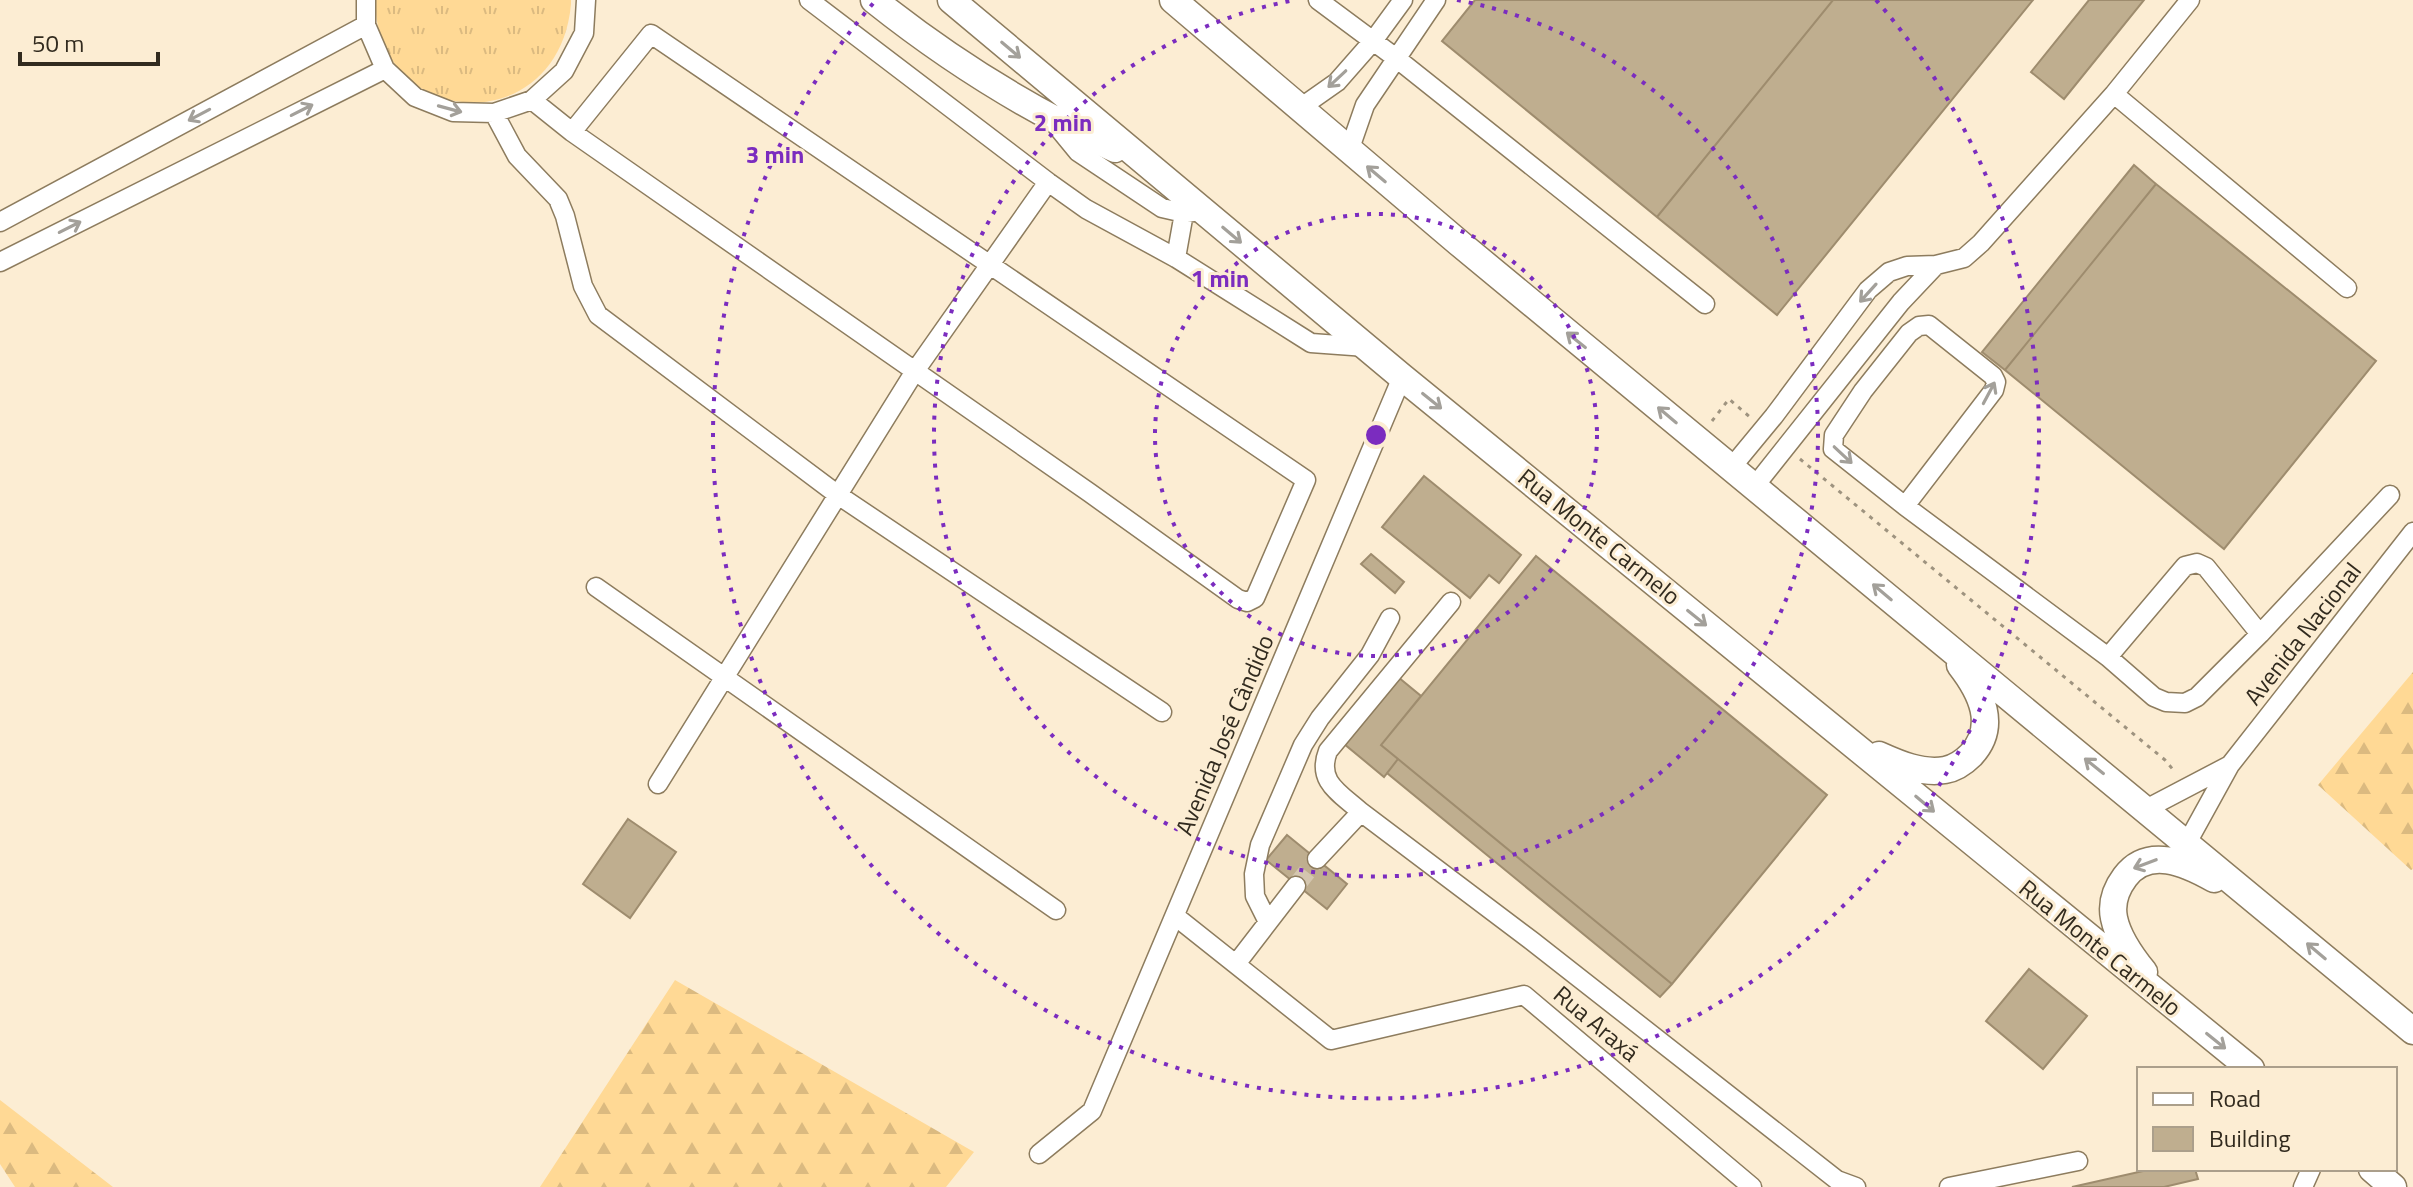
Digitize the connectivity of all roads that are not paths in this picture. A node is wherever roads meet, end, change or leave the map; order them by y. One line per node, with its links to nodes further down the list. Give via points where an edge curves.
1 (366, 0): 12 (street)
2 (586, 0): 18 (street, via 584,33 564,71)
3 (809, 0): 25 (street)
4 (874, 0): 21 (highway, via 922,38)
5 (951, 0): 24 (highway, Rua Monte Carmelo, one-way to 24)
6 (1173, 0): 14 (highway)
7 (1203, 0): 14 (highway)
8 (1318, 0): 13 (street)
9 (1403, 0): 13 (street)
10 (1436, 0): 15 (street)
11 (2190, 0): 17 (street)
12 (366, 25): 16 (street); 27 (street, one-way to 27)
13 (1373, 41): 15 (street); 19 (street, one-way to 19, via 1337,82)
14 (1237, 53): 19 (highway)
15 (1396, 58): 23 (street, via 1365,105); 35 (street)
16 (385, 69): 20 (street, one-way to 20, via 415,97 453,112); 29 (street, one-way to 16)
17 (2114, 94): 31 (street, via 1981,243 1964,258); 34 (street)
18 (532, 100): 20 (street); 22 (street)
19 (1300, 108): 23 (highway)
20 (494, 113): 44 (street, via 517,156 558,199 583,286 598,315)
21 (1051, 119): 24 (highway); 26 (street, via 1078,152 1162,208)
22 (572, 132): 30 (street, via 651,34); 38 (street)
23 (1349, 151): 42 (highway, one-way to 23)
24 (1143, 161): 26 (highway, Rua Monte Carmelo)
25 (1048, 182): 28 (street); 30 (street)
26 (1193, 212): 28 (street); 36 (highway, Rua Monte Carmelo, one-way to 36)
27 (0, 222)
28 (1176, 258): 36 (street, via 1311,343)
29 (0, 262)
30 (988, 265): 38 (street); 38 (street, via 1306,480 1255,598 1238,599)
31 (1936, 265): 32 (street); 33 (street)
32 (1907, 266): 33 (street); 37 (street, one-way to 37, via 1889,272 1868,290)
33 (1915, 285): 39 (street)
34 (2347, 288)
35 (1705, 304)
36 (1366, 347): 40 (highway, Rua Monte Carmelo)
37 (1820, 355): 39 (street); 42 (street)
38 (915, 371): 44 (street)
39 (1842, 376): 41 (street); 43 (street)
40 (1402, 377): 56 (highway, Rua Monte Carmelo, one-way to 56); 66 (street, Avenida José Cândido)
41 (1863, 391): 46 (street, one-way to 46, via 1834,435 1833,449); 46 (street, one-way to 41, via 1996,382 1929,325 1909,333)
42 (1731, 468): 43 (highway)
43 (1754, 487): 52 (highway, one-way to 43)
44 (838, 495): 54 (street); 55 (street)
45 (2390, 495): 51 (street)
46 (1905, 506): 53 (street)
47 (2413, 532): 57 (street, Avenida Nacional)
48 (596, 587): 54 (street)
49 (1451, 602): 60 (street, via 1328,751 1327,780)
50 (1390, 618): 67 (street, via 1370,655 1303,745 1260,845 1255,896)
51 (2260, 634): 53 (street, via 2185,703 2154,697); 53 (street, via 2206,567 2197,563 2185,566)
52 (1942, 642): 56 (highway, via 1983,704 1986,726 1979,747 1964,763 1923,771); 59 (highway, one-way to 52)
53 (2108, 657)
54 (724, 679): 58 (street); 65 (street)
55 (1162, 712)
56 (1844, 736): 69 (highway, Rua Monte Carmelo, one-way to 69)
57 (2230, 765): 59 (street, Avenida Nacional); 61 (street, Avenida Nacional)
58 (658, 784)
59 (2146, 809): 61 (highway)
60 (1361, 812): 62 (street); 76 (street, via 1837,1180)
61 (2187, 843): 64 (highway)
62 (1317, 859)
63 (1296, 886): 67 (street)
64 (2265, 908): 69 (highway, one-way to 69, via 2182,863 2143,861 2130,871 2113,901 2120,935); 70 (highway, one-way to 64)
65 (1056, 910)
66 (1175, 916): 68 (street); 72 (street, Avenida José Cândido, via 1092,1111)
67 (1268, 922): 68 (street)
68 (1236, 964): 75 (street, Rua Araxá, via 1331,1040 1524,995)
69 (2181, 1013): 71 (highway, Rua Monte Carmelo, one-way to 71)
70 (2413, 1031)
71 (2248, 1067)
72 (1039, 1154)
73 (2078, 1161): 77 (street)
74 (2374, 1171): 78 (highway)
75 (1752, 1187)
76 (1856, 1187)
77 (1949, 1187)
78 (2393, 1187)

